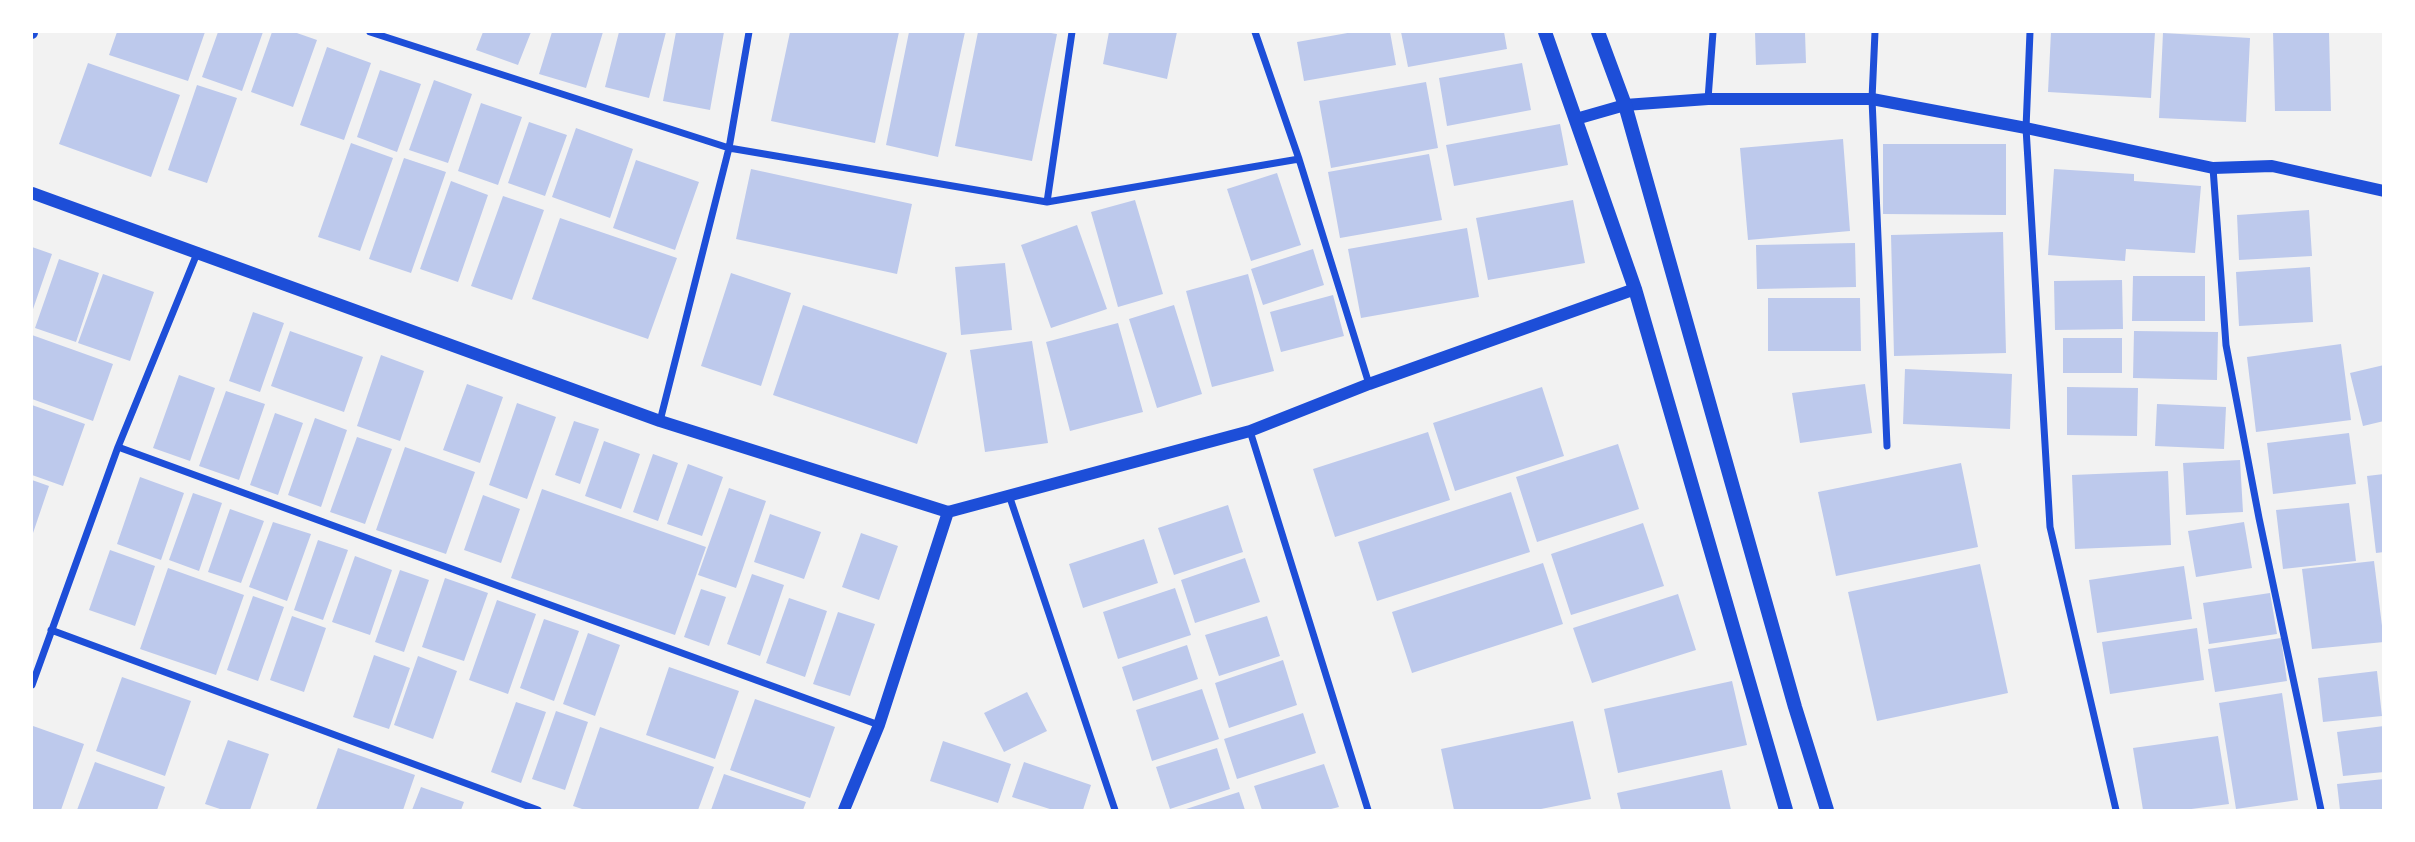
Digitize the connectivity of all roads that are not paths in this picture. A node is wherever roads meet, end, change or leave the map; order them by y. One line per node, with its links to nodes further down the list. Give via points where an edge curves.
1 (370, 32): 15 (street)
2 (749, 32): 15 (street)
3 (1072, 32): 20 (street)
4 (1255, 32): 16 (street)
5 (1545, 32): 13 (main road)
6 (1598, 32): 12 (main road)
7 (1713, 32): 10 (street)
8 (1875, 32): 11 (street)
9 (2030, 32): 14 (street)
10 (1708, 99): 11 (street); 12 (street)
11 (1872, 99): 14 (street); 26 (street)
12 (1625, 105): 13 (street); 38 (main road)
13 (1576, 119): 22 (main road)
14 (2026, 128): 17 (street); 39 (street, via 2050,527)
15 (729, 149): 20 (street); 24 (street)
16 (1298, 159): 20 (street); 23 (street)
17 (2213, 168): 18 (street, via 2272,166); 40 (street, via 2226,345)
18 (2384, 191)
19 (32, 193): 21 (street)
20 (1047, 202)
21 (198, 251): 24 (street); 27 (street)
22 (1635, 289): 23 (street); 37 (main road)
23 (1369, 384): 25 (street)
24 (660, 421): 29 (street)
25 (1250, 431): 28 (street); 36 (street)
26 (1886, 446)
27 (118, 447): 30 (street); 32 (street)
28 (1009, 495): 29 (street); 35 (street)
29 (948, 512): 32 (street)
30 (51, 630): 31 (street); 33 (street)
31 (32, 685)
32 (879, 725): 34 (street)
33 (538, 810)
34 (844, 810)
35 (1115, 810)
36 (1368, 810)
37 (1786, 810)
38 (1827, 810)
39 (2116, 810)
40 (2321, 810)

